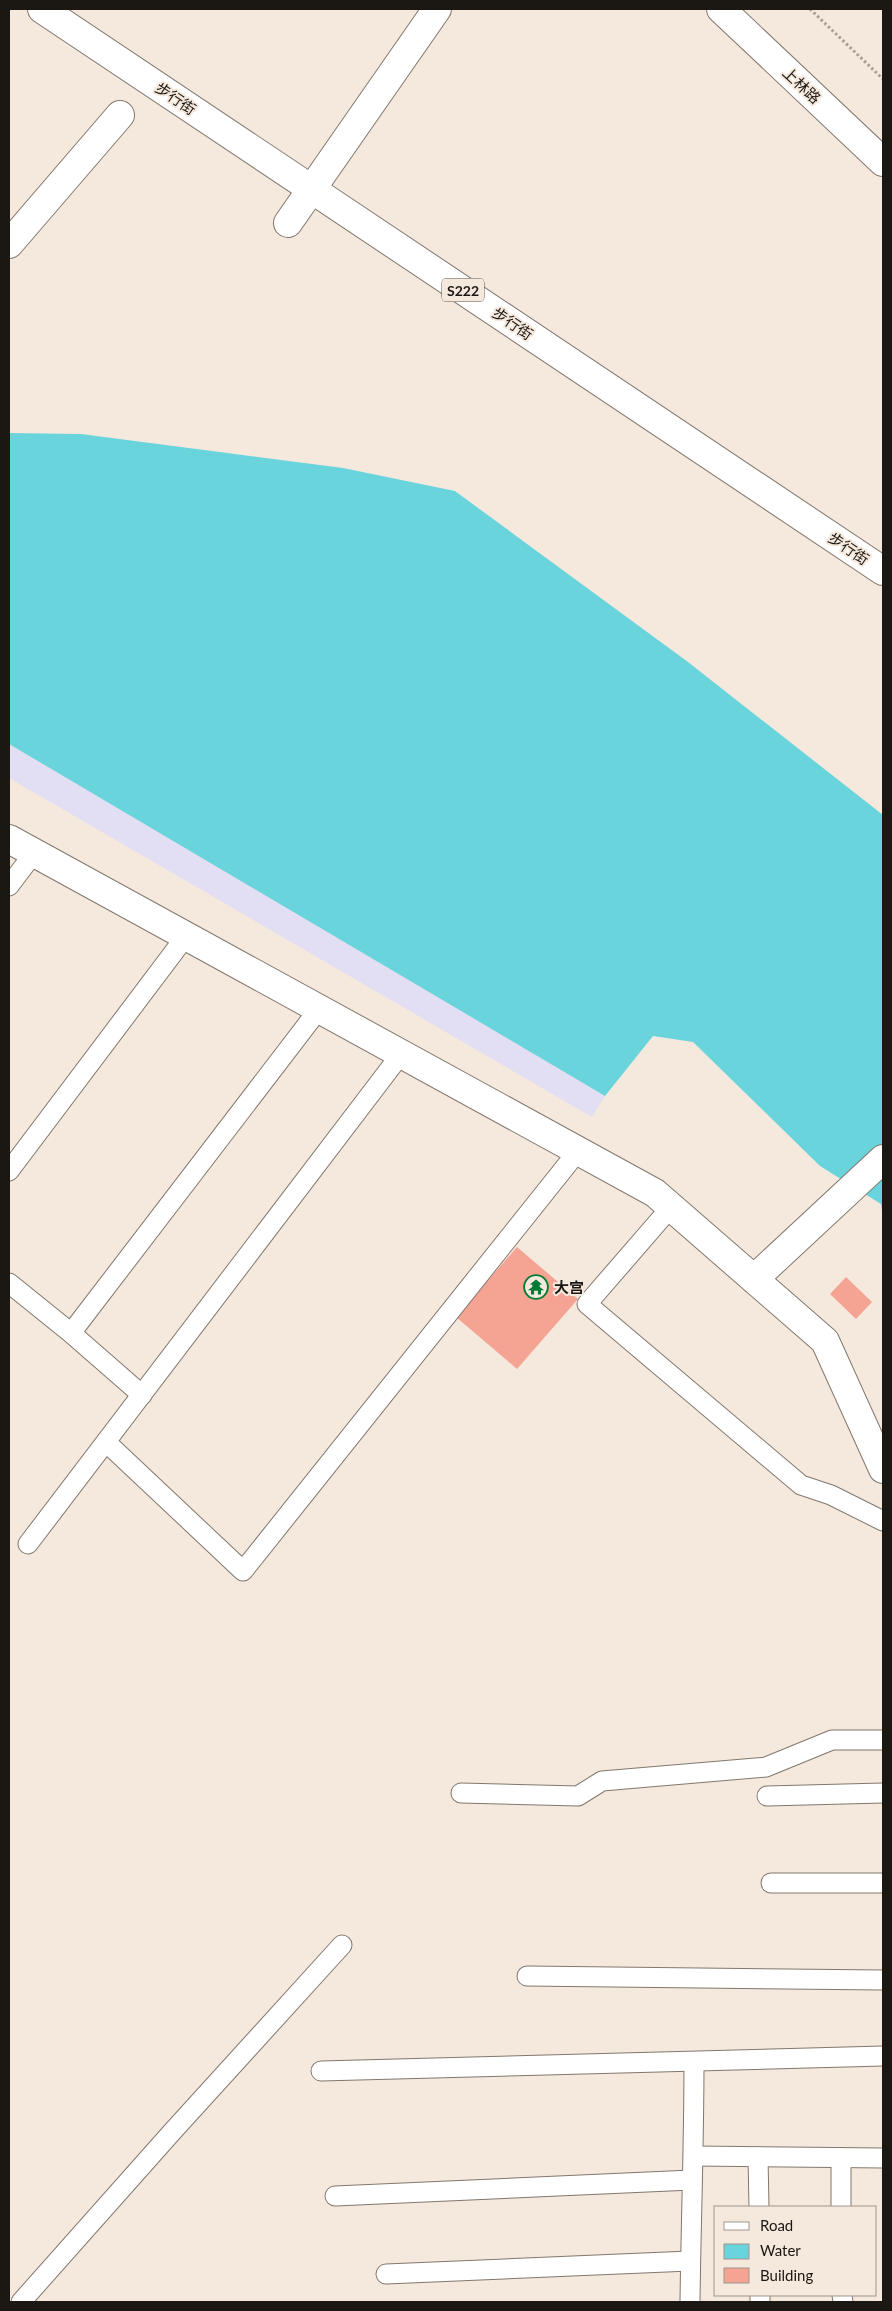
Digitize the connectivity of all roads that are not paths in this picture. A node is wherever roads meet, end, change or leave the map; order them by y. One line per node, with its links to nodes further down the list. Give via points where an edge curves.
1 (42, 9): 8 (street, 步行街 / S222)
2 (437, 9): 6 (street)
3 (721, 9): 5 (street, 上林路)
4 (120, 115): 7 (street)
5 (883, 162)
6 (288, 223)
7 (9, 244)
8 (883, 571)
9 (9, 838): 10 (street)
10 (34, 853): 11 (lane); 12 (street)
11 (9, 886)
12 (186, 936): 13 (street); 17 (lane)
13 (319, 1009): 14 (street); 21 (lane)
14 (401, 1054): 15 (street); 22 (lane)
15 (578, 1151): 18 (street, via 655,1193); 23 (lane, via 243,1572)
16 (883, 1159): 19 (street)
17 (9, 1171)
18 (671, 1207): 19 (street); 25 (lane, via 586,1304 801,1485 831,1495)
19 (754, 1279): 24 (street, via 825,1341)
20 (9, 1283): 21 (lane)
21 (71, 1333): 22 (lane)
22 (142, 1395): 23 (lane)
23 (106, 1442): 26 (lane)
24 (883, 1469)
25 (883, 1521)
26 (28, 1544)
27 (883, 1740): 28 (lane, via 832,1740 766,1767 602,1781 578,1796)
28 (461, 1794)
29 (883, 1794): 30 (lane)
30 (767, 1796)
31 (772, 1883): 32 (lane)
32 (883, 1883)
33 (342, 1946): 49 (lane)
34 (527, 1976): 35 (lane)
35 (883, 1980)
36 (883, 2056): 37 (lane)
37 (694, 2062): 38 (lane); 39 (lane)
38 (321, 2071)
39 (694, 2156): 40 (lane); 43 (lane)
40 (758, 2157): 41 (lane); 45 (lane)
41 (841, 2158): 42 (lane); 46 (lane)
42 (883, 2158)
43 (692, 2180): 44 (lane); 47 (lane)
44 (336, 2196)
45 (759, 2206)
46 (841, 2206)
47 (690, 2261): 48 (lane); 50 (lane)
48 (386, 2274)
49 (21, 2302)
50 (690, 2302)

